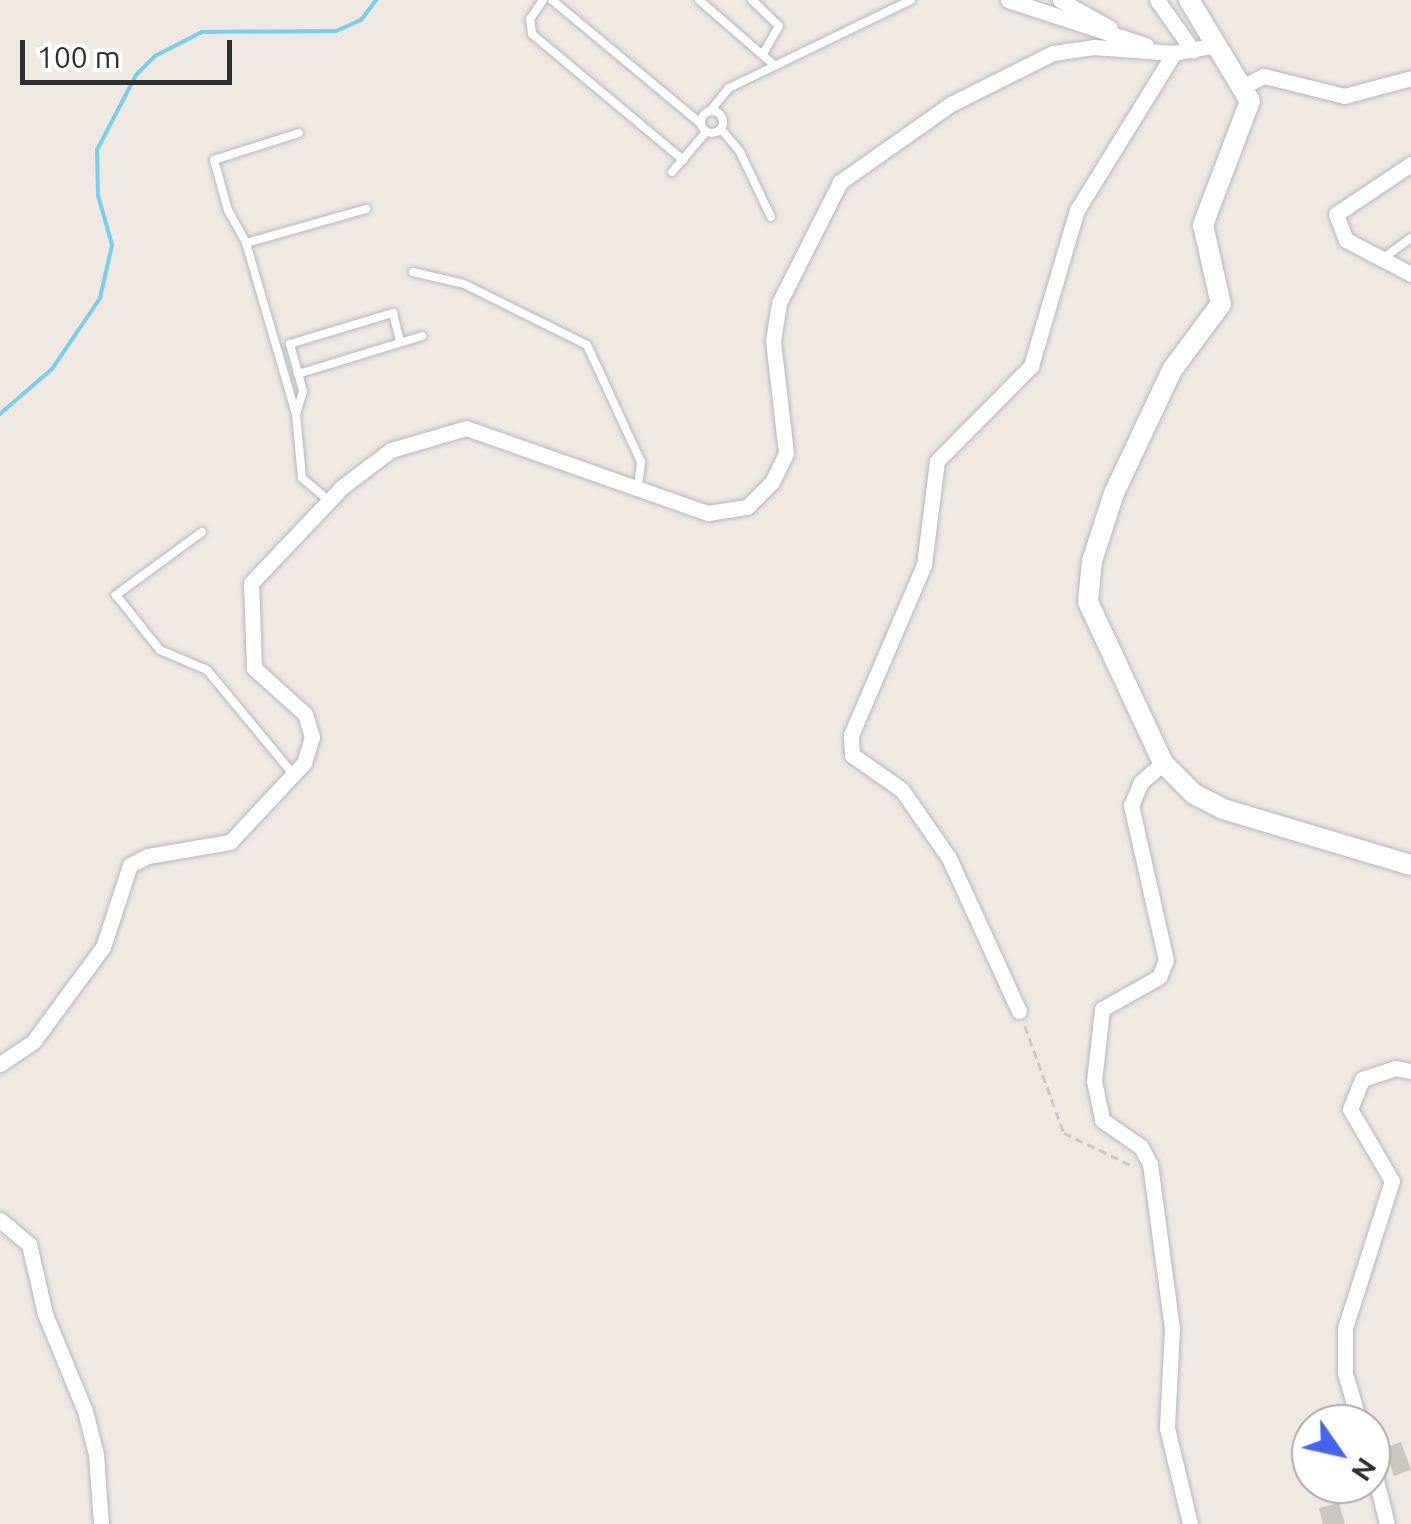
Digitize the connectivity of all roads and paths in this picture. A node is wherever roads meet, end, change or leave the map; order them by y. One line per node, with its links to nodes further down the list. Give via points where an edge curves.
1 (543, 0): 24 (lane, via 529,24 535,38)
2 (552, 0): 20 (lane)
3 (699, 0): 14 (lane)
4 (752, 0): 14 (lane, via 779,26)
5 (1008, 0): 10 (street)
6 (1060, 0): 10 (street)
7 (1156, 0): 13 (street)
8 (1188, 0): 11 (street)
9 (903, 1): 16 (lane)
10 (1113, 30): 12 (street)
11 (1218, 46): 13 (street); 18 (street)
12 (1152, 48): 15 (street); 38 (street, via 1072,48 1014,69 848,175 826,202 774,322 787,437 772,482 747,507 722,515)
13 (1193, 51): 15 (street)
14 (764, 52): 16 (lane)
15 (1174, 52): 44 (street, via 1077,210 1031,366 937,461 924,565 852,735 852,755 902,790 949,858)
16 (774, 65): 19 (lane, via 729,88)
17 (1411, 78): 18 (street, via 1344,96 1264,76)
18 (1244, 86): 41 (street, via 1246,120 1203,225 1220,309 1172,370 1114,492 1088,584 1092,616)
19 (711, 110): 20 (lane); 21 (lane, via 722,116)
20 (700, 122): 22 (lane)
21 (720, 129): 22 (lane); 28 (lane, via 740,152)
22 (706, 132): 24 (lane)
23 (299, 133): 30 (lane, via 214,160)
24 (683, 160): 26 (lane)
25 (1411, 164): 31 (street, via 1336,214 1346,240)
26 (672, 172)
27 (366, 210): 30 (lane)
28 (771, 217)
29 (1411, 238): 31 (lane)
30 (246, 243): 37 (lane)
31 (1380, 261): 33 (street)
32 (412, 272): 38 (lane, via 464,284 587,344 640,462)
33 (1411, 274)
34 (422, 336): 35 (lane)
35 (400, 342): 36 (lane); 36 (lane, via 393,313 290,344)
36 (298, 374): 37 (lane, via 302,400)
37 (296, 414): 39 (lane, via 302,478)
38 (638, 485): 39 (street, via 466,428 392,450)
39 (328, 500): 42 (street, via 251,583 254,668 310,724 310,751)
40 (202, 532): 42 (lane, via 116,594 160,650 207,670 282,769)
41 (1163, 763): 43 (street, via 1194,794 1223,809); 47 (street, via 1140,782 1131,804 1166,949 1164,970 1107,1003 1092,1048 1102,1120 1146,1154)
42 (295, 775): 45 (street, via 230,842 130,865 103,947 33,1042)
43 (1411, 865)
44 (1019, 1011): 47 (path, via 1064,1133 1129,1162)
45 (0, 1064)
46 (1411, 1071): 49 (street, via 1395,1068 1362,1079 1350,1110 1392,1181 1343,1340)
47 (1153, 1193): 51 (street, via 1172,1328 1167,1428)
48 (0, 1220): 50 (street, via 29,1244 44,1314 96,1454)
49 (1354, 1404)
50 (101, 1524)
51 (1190, 1524)

